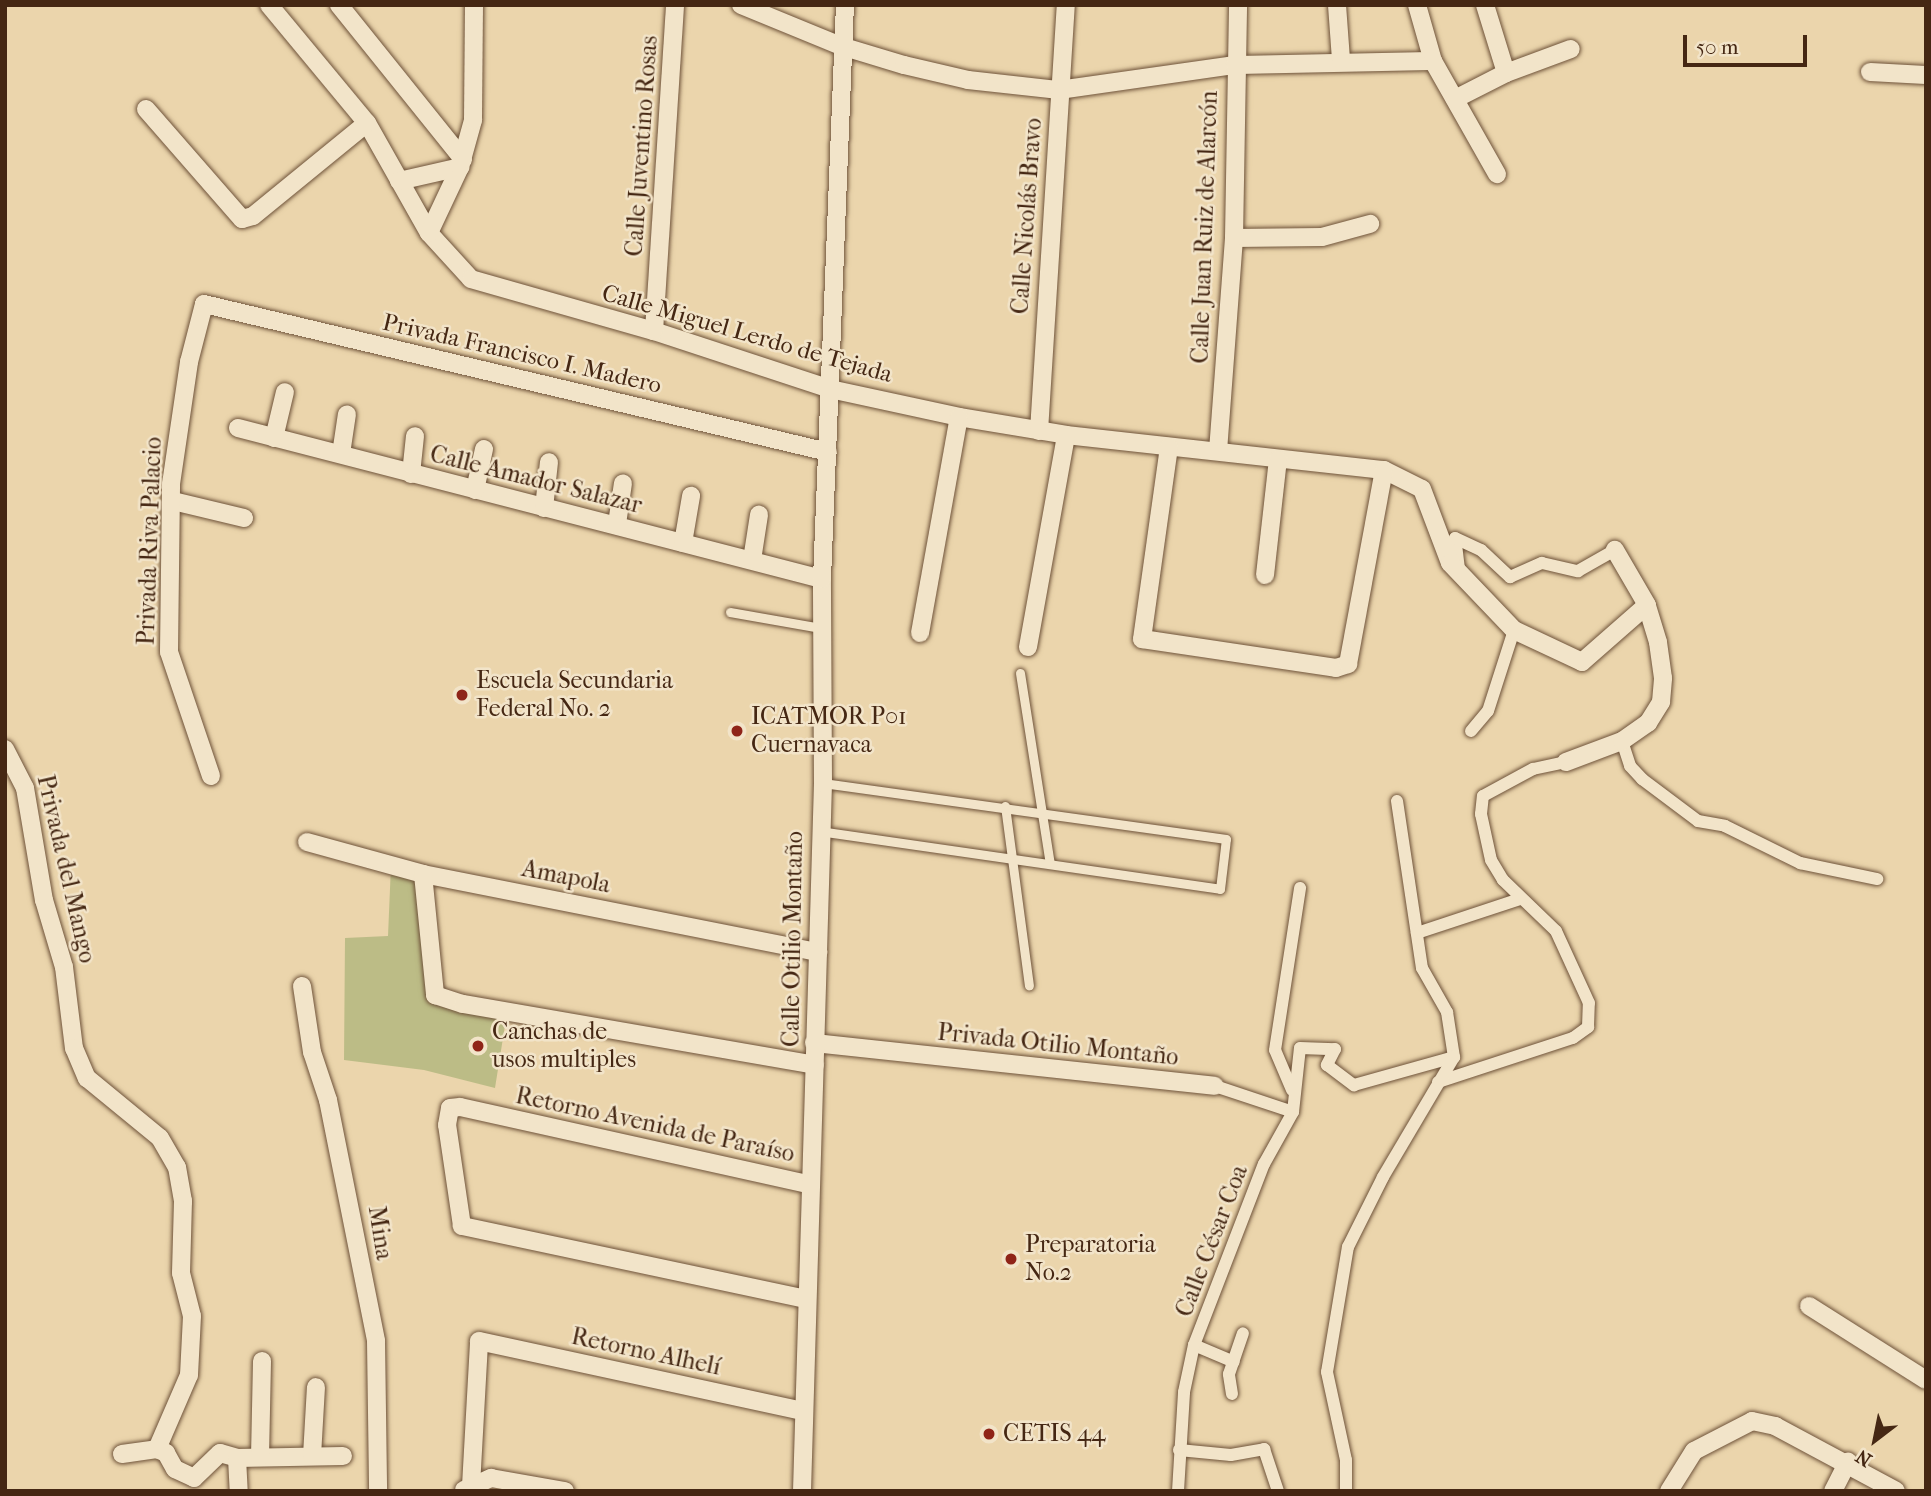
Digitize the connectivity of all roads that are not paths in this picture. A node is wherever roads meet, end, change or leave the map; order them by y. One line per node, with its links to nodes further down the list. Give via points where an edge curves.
1 (269, 5): 23 (street, Calle Miguel Lerdo de Tejada)
2 (339, 5): 24 (street)
3 (474, 5): 24 (street, via 473,120)
4 (675, 5): 31 (street, Calle Juventino Rosas)
5 (741, 5): 12 (street)
6 (845, 5): 12 (street, Calle Otilio Montaño)
7 (1066, 5): 20 (street, Calle Nicolás Bravo)
8 (1238, 5): 16 (street, Calle Juan Ruiz de Alarcón)
9 (1337, 5): 14 (street)
10 (1417, 5): 15 (street)
11 (1485, 5): 18 (street)
12 (841, 46): 20 (street, via 968,80); 32 (street, Calle Otilio Montaño)
13 (1571, 49): 18 (street)
14 (1340, 60): 15 (street); 16 (street)
15 (1433, 61): 21 (street)
16 (1235, 65): 20 (street); 29 (street, Calle Juan Ruiz de Alarcón)
17 (1870, 72): 19 (street)
18 (1506, 73): 21 (street)
19 (1926, 75)
20 (1059, 90): 37 (street, Calle Nicolás Bravo)
21 (1455, 99): 25 (street)
22 (146, 109): 23 (street, via 242,219 253,216)
23 (367, 123): 26 (street, Calle Miguel Lerdo de Tejada)
24 (461, 163): 26 (street); 28 (street)
25 (1497, 174)
26 (399, 181): 28 (street, Calle Miguel Lerdo de Tejada)
27 (1370, 224): 29 (street, via 1322,237)
28 (429, 233): 31 (street, Calle Miguel Lerdo de Tejada, via 471,279)
29 (1234, 238): 43 (street, Calle Juan Ruiz de Alarcón)
30 (204, 304): 44 (street, Privada Francisco I. Madero); 53 (street, Privada Riva Palacio, via 180,412)
31 (654, 331): 32 (street, Calle Miguel Lerdo de Tejada)
32 (830, 389): 35 (street, Calle Miguel Lerdo de Tejada); 44 (street, Calle Otilio Montaño)
33 (285, 392): 40 (street)
34 (347, 414): 45 (street)
35 (959, 417): 37 (street, Calle Miguel Lerdo de Tejada); 68 (street)
36 (238, 428): 40 (street, Calle Amador Salazar)
37 (1039, 430): 38 (street, Calle Miguel Lerdo de Tejada)
38 (1066, 435): 41 (street, Calle Miguel Lerdo de Tejada); 69 (street)
39 (415, 436): 49 (street)
40 (274, 438): 45 (street, Calle Amador Salazar)
41 (1169, 447): 43 (street, Calle Miguel Lerdo de Tejada); 48 (street, via 1142,639 1336,668 1348,664)
42 (484, 449): 51 (street)
43 (1218, 451): 46 (street, Calle Miguel Lerdo de Tejada)
44 (828, 453): 63 (street, Calle Otilio Montaño)
45 (341, 454): 49 (street, Calle Amador Salazar)
46 (1278, 460): 48 (street, Calle Miguel Lerdo de Tejada); 62 (street)
47 (548, 462): 54 (street)
48 (1384, 470): 61 (street, via 1422,489 1439,540)
49 (411, 474): 51 (street, Calle Amador Salazar)
50 (623, 483): 57 (street)
51 (475, 490): 54 (street, Calle Amador Salazar)
52 (691, 496): 58 (street)
53 (173, 501): 56 (street); 75 (street, Privada Riva Palacio, via 169,652)
54 (544, 508): 57 (street, Calle Amador Salazar)
55 (759, 515): 60 (street)
56 (244, 518)
57 (617, 524): 58 (street, Calle Amador Salazar)
58 (683, 543): 60 (street, Calle Amador Salazar)
59 (1615, 551): 61 (street, via 1578,571 1542,563 1510,577 1481,550 1455,538); 64 (street)
60 (752, 560): 63 (street, Calle Amador Salazar)
61 (1460, 573): 67 (street)
62 (1265, 575)
63 (822, 579): 66 (street, Calle Otilio Montaño)
64 (1647, 606): 67 (street, via 1582,662); 72 (street, via 1663,678 1661,702 1648,723)
65 (730, 612): 66 (lane)
66 (821, 628): 76 (street, Calle Otilio Montaño)
67 (1514, 629): 71 (street, via 1488,711)
68 (920, 633)
69 (1028, 648)
70 (1020, 673): 79 (lane)
71 (1471, 731)
72 (1622, 741): 74 (street); 85 (street, via 1630,766 1642,779 1698,821 1724,826 1800,863)
73 (5, 748): 110 (street, Privada del Mango, via 25,788 44,900 64,967 70,1031 87,1078 159,1138 177,1167 183,1201 181,1273 192,1316 189,1375)
74 (1566, 762): 87 (street, via 1533,769 1483,796 1483,825 1491,860)
75 (211, 776)
76 (823, 783): 78 (lane); 80 (street, Calle Otilio Montaño)
77 (1397, 801): 88 (street)
78 (1005, 806): 79 (lane); 82 (lane)
79 (1044, 811): 83 (lane); 83 (lane, via 1226,839 1220,889)
80 (819, 831): 82 (lane); 89 (street, Calle Otilio Montaño)
81 (307, 842): 84 (street, Amapola)
82 (1010, 859): 83 (lane); 90 (lane)
83 (1050, 864)
84 (423, 874): 89 (street, Amapola); 94 (street, via 435,995 463,1004)
85 (1877, 879)
86 (1300, 887): 97 (street, via 1275,1050)
87 (1520, 899): 88 (street); 95 (street, via 1556,931 1589,1003 1588,1027 1573,1038)
88 (1416, 933): 93 (street, via 1422,968 1447,1012)
89 (818, 952): 92 (street, Calle Otilio Montaño)
90 (1028, 985)
91 (302, 986): 121 (street, Mina, via 312,1052 328,1100 376,1341)
92 (814, 1043): 94 (street, Calle Otilio Montaño); 96 (street, Privada Otilio Montaño)
93 (1454, 1057): 95 (street); 97 (street, via 1354,1085 1326,1065 1335,1049 1300,1048)
94 (815, 1065): 99 (street, Calle Otilio Montaño)
95 (1438, 1082): 126 (street, via 1382,1177 1348,1247 1327,1372 1346,1460)
96 (1215, 1087): 98 (street, Privada Otilio Montaño)
97 (1292, 1090): 98 (street)
98 (1293, 1112): 103 (street, Calle César Coa, via 1264,1164)
99 (808, 1184): 100 (street, Calle Otilio Montaño); 100 (street, Retorno Avenida de Paraíso, via 450,1108 447,1125 462,1226)
100 (806, 1299): 109 (street, Calle Otilio Montaño)
101 (1809, 1306): 106 (street)
102 (1242, 1333): 105 (street)
103 (1194, 1345): 105 (street); 111 (street, Calle César Coa, via 1184,1392)
104 (262, 1362): 115 (street)
105 (1234, 1362): 108 (street, via 1229,1374)
106 (1926, 1380)
107 (316, 1387): 113 (street)
108 (1232, 1394)
109 (803, 1411): 119 (street, Retorno Alhelí, via 479,1341); 123 (street, Calle Otilio Montaño)
110 (157, 1450): 112 (street); 116 (street, via 166,1454 175,1469 194,1478 220,1453)
111 (1180, 1450): 124 (street, Calle César Coa); 125 (street, via 1231,1455 1264,1449)
112 (122, 1454)
113 (312, 1456): 114 (street); 115 (street)
114 (343, 1456)
115 (260, 1457): 116 (street)
116 (237, 1458): 120 (street)
117 (1848, 1462): 127 (street, via 1775,1426 1752,1421 1694,1451); 128 (street); 129 (street)
118 (531, 1487): 119 (street, via 491,1478); 122 (street)
119 (467, 1488)
120 (239, 1491)
121 (378, 1491)
122 (565, 1491)
123 (802, 1491)
124 (1178, 1491)
125 (1278, 1491)
126 (1346, 1491)
127 (1669, 1491)
128 (1833, 1491)
129 (1896, 1491)

